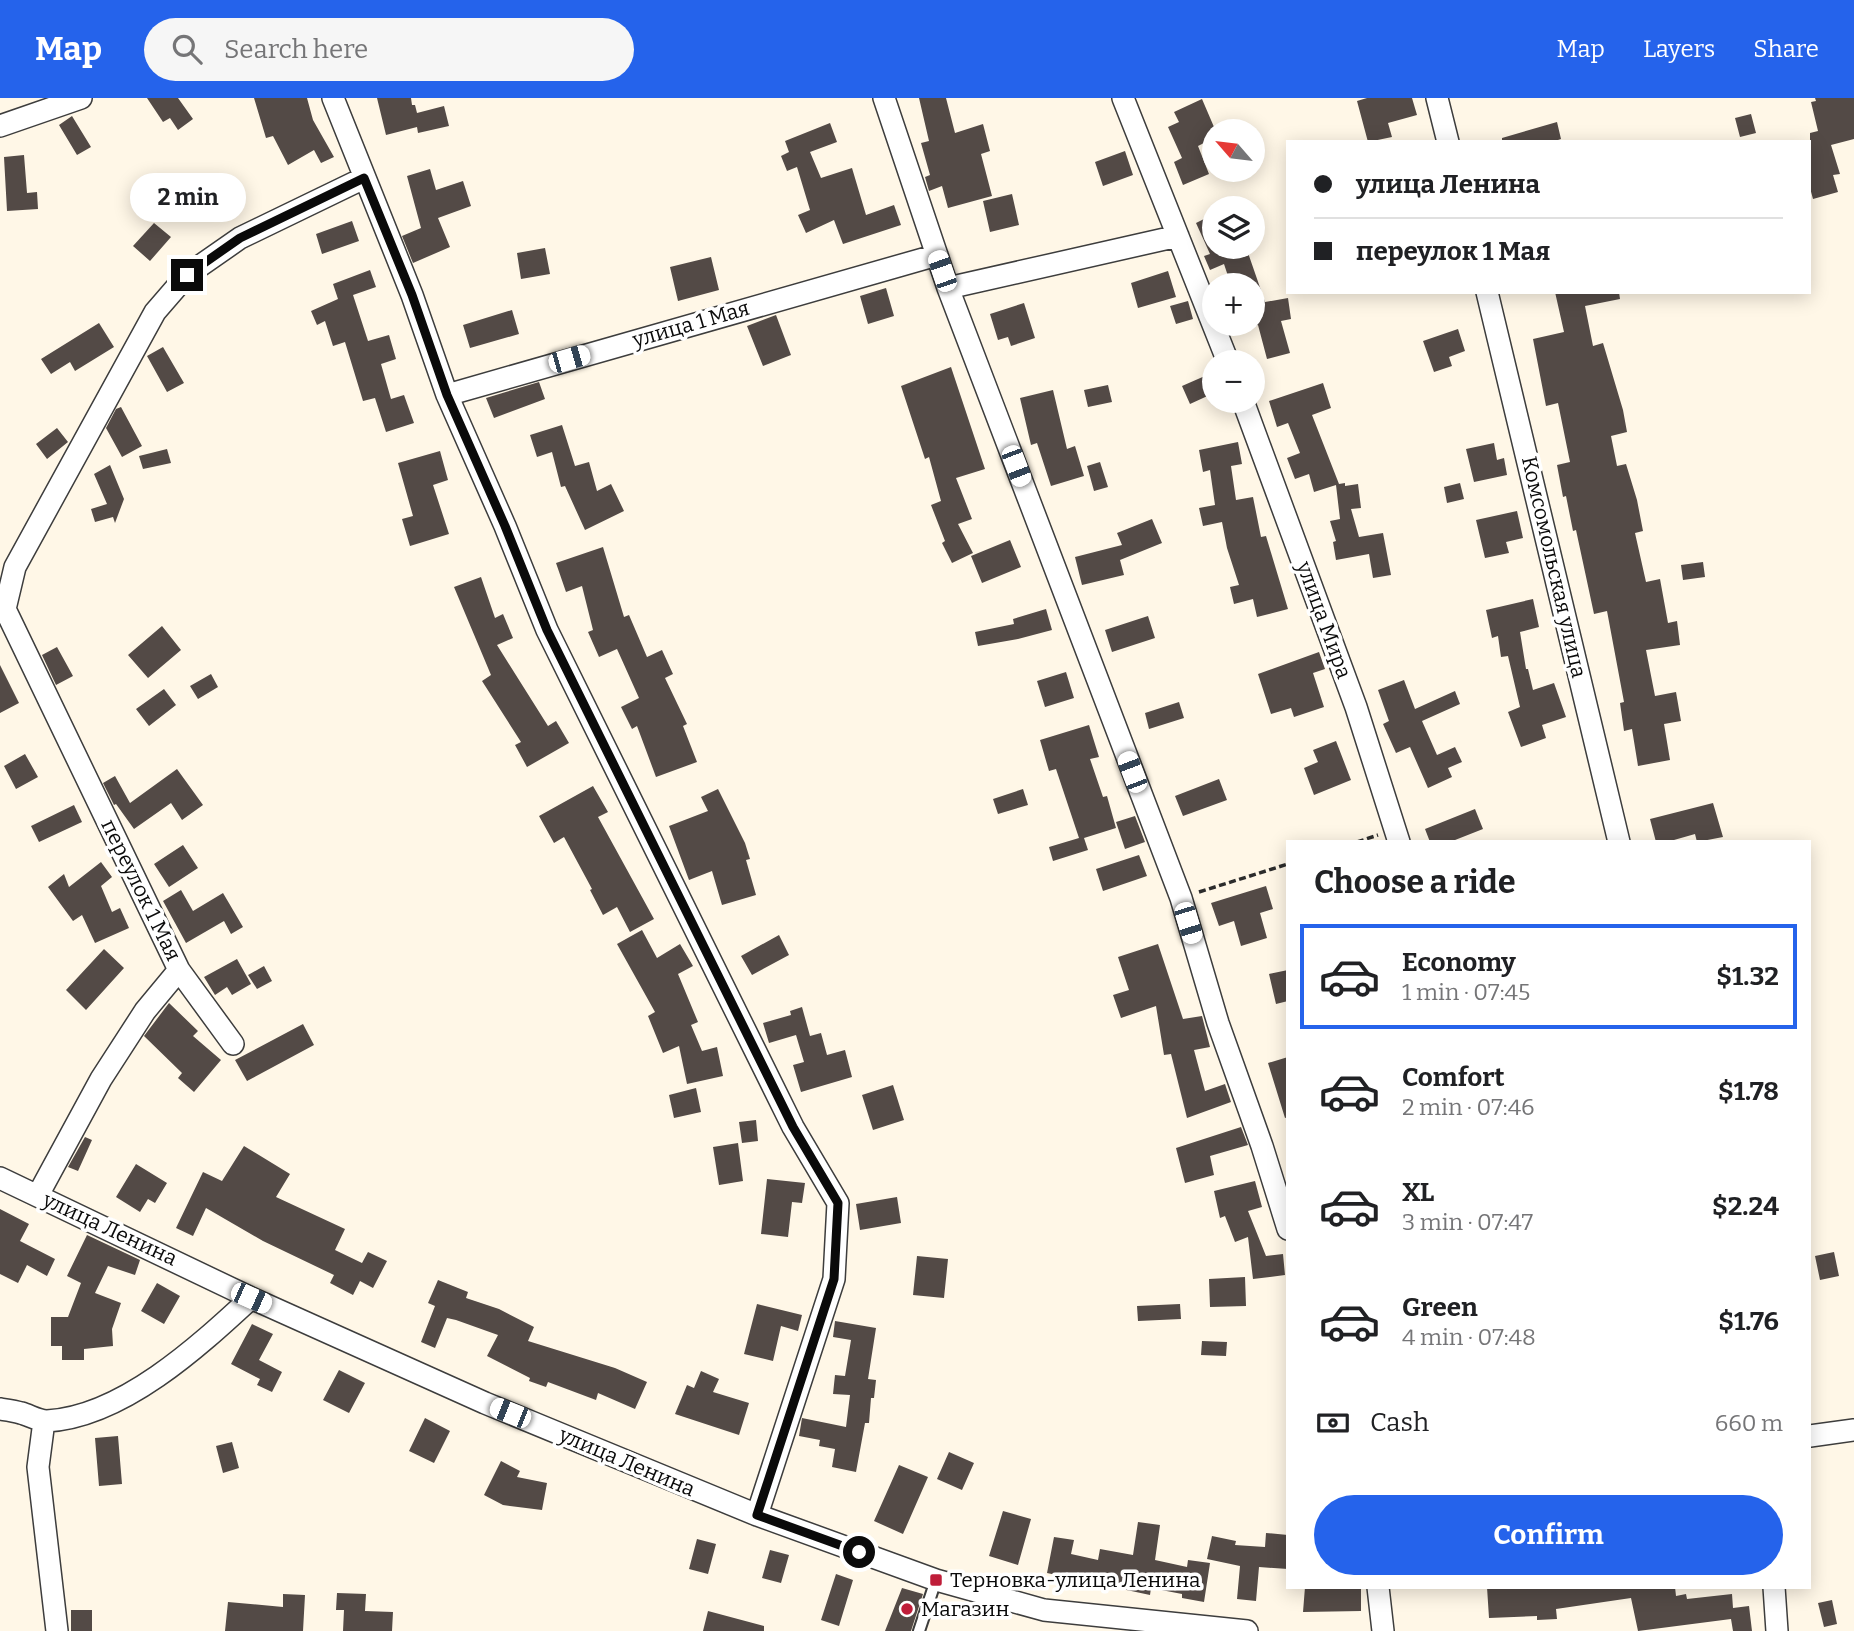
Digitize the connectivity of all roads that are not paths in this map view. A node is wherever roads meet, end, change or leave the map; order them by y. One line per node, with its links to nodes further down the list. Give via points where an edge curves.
1 (81, 98): 6 (street)
2 (333, 98): 8 (street)
3 (884, 98): 10 (street)
4 (1123, 98): 9 (street)
5 (1437, 98): 7 (street)
6 (0, 125)
7 (1448, 140)
8 (364, 178): 14 (street); 16 (street, переулок 1 Мая, via 240,238 187,275 155,312 15,567)
9 (1178, 236): 11 (street); 13 (street)
10 (937, 255): 11 (street); 14 (street, улица 1 Мая)
11 (948, 288): 23 (street, via 1181,898)
12 (1488, 294): 18 (street, Комсомольская улица)
13 (1223, 350)
14 (447, 395): 29 (street, via 547,630 793,1127 838,1203 834,1279)
15 (1248, 413): 17 (street, улица Мира, via 1356,707)
16 (2, 609): 19 (street, переулок 1 Мая)
17 (1398, 840)
18 (1619, 840)
19 (179, 970): 20 (street); 22 (street, переулок 1 Мая, via 145,1010 100,1079)
20 (233, 1044)
21 (0, 1178): 22 (street, улица Ленина)
22 (38, 1195): 24 (street, улица Ленина)
23 (1286, 1224)
24 (251, 1298): 26 (street, via 167,1370 120,1399); 29 (street, улица Ленина, via 485,1403)
25 (0, 1409): 26 (street)
26 (44, 1421): 33 (street, via 38,1467)
27 (1854, 1430): 28 (street)
28 (1811, 1436)
29 (757, 1515): 30 (street, улица Ленина)
30 (936, 1580): 34 (lane); 35 (street, улица Ленина, via 1044,1610)
31 (1378, 1589): 36 (street)
32 (1774, 1589): 37 (street)
33 (57, 1631)
34 (919, 1631)
35 (1247, 1631)
36 (1383, 1631)
37 (1777, 1631)

